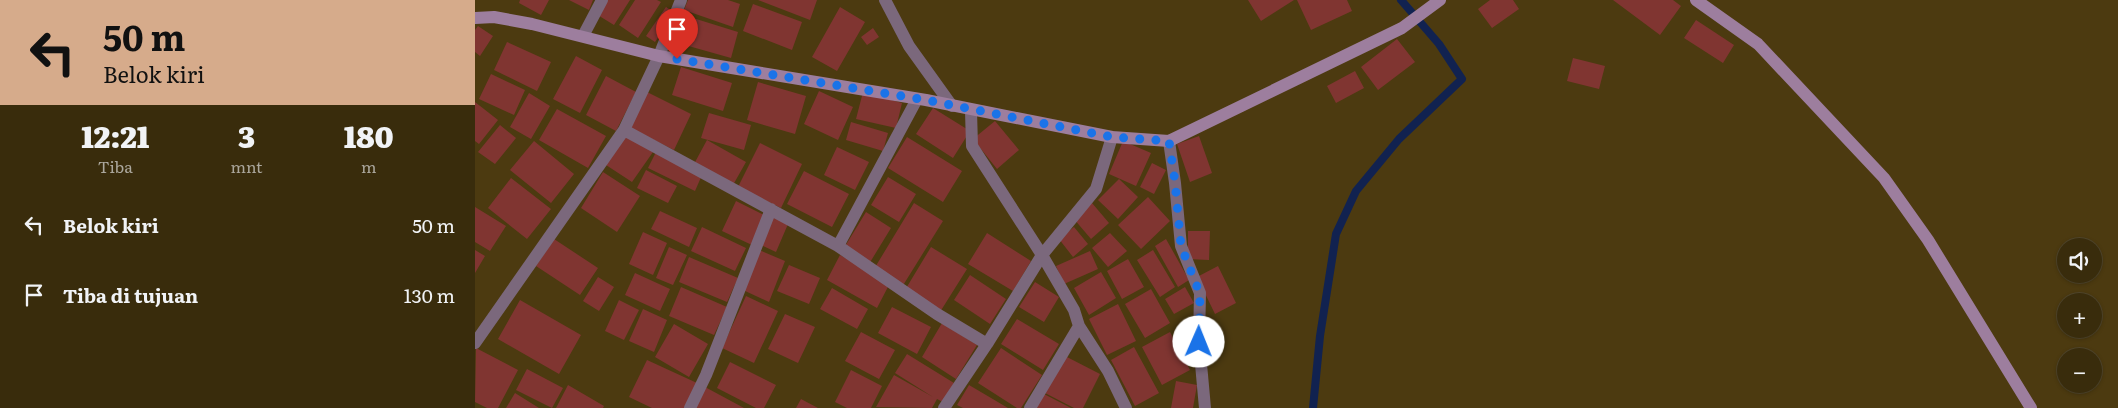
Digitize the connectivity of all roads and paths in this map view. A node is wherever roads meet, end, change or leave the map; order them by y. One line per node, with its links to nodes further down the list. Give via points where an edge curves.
1 (602, 0): 7 (street)
2 (681, 0): 8 (street)
3 (885, 0): 10 (street)
4 (1441, 0): 14 (street, via 1401,28)
5 (1696, 0): 26 (street, via 1758,44 1884,178 1928,240)
6 (475, 18): 7 (street, via 494,17)
7 (583, 36): 8 (street)
8 (659, 56): 9 (street); 12 (street)
9 (922, 100): 10 (street); 16 (street)
10 (946, 105): 11 (street)
11 (971, 110): 13 (street); 17 (street, via 972,146)
12 (624, 130): 15 (street); 19 (street)
13 (1112, 137): 14 (street); 17 (street, via 1096,189)
14 (1163, 141): 25 (street, via 1175,182 1181,246 1200,294 1199,342)
15 (771, 209): 16 (street); 21 (street)
16 (838, 246): 20 (street)
17 (1039, 261): 18 (street, via 1074,310); 20 (street)
18 (1079, 326): 23 (street); 24 (street)
19 (475, 343)
20 (987, 344): 22 (street)
21 (690, 408)
22 (944, 408)
23 (1029, 408)
24 (1126, 408)
25 (1205, 408)
26 (2031, 408)

